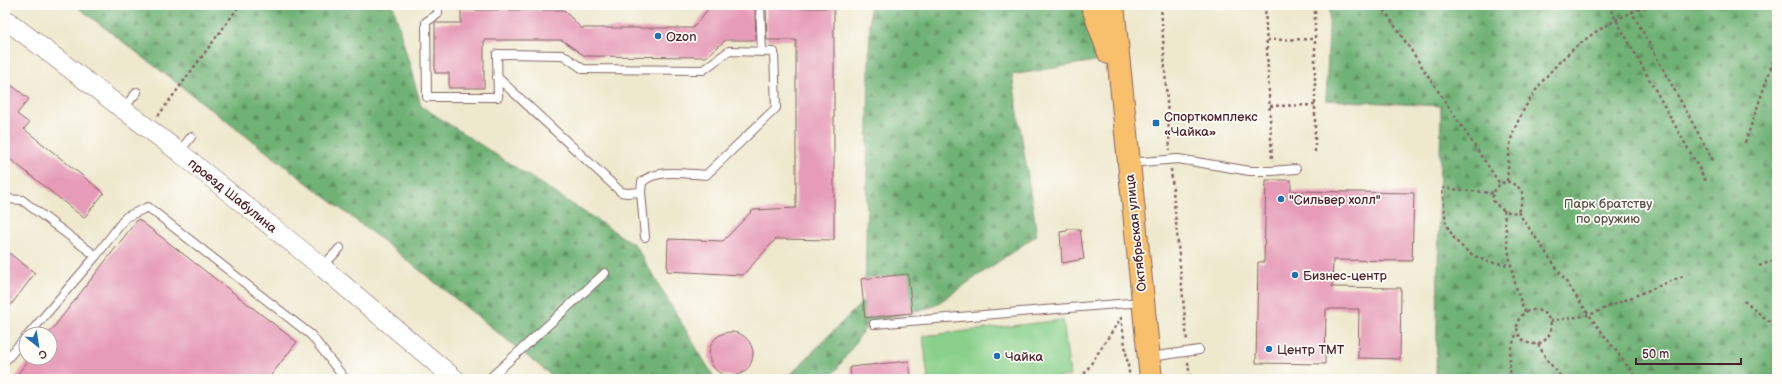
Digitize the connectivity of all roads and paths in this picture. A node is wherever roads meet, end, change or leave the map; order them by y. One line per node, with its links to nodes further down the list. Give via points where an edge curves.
1 (240, 5): 26 (path)
2 (438, 5): 20 (lane, via 438,14 426,22 427,97 498,97)
3 (760, 5): 19 (lane)
4 (1092, 5): 21 (main road, Октябрьская улица)
5 (1113, 5): 21 (main road, Октябрьская улица)
6 (1161, 5): 31 (path)
7 (1265, 5): 17 (path)
8 (1315, 5): 16 (path)
9 (1381, 5): 38 (path)
10 (1608, 5): 15 (path)
11 (1628, 5): 13 (path)
12 (1656, 5): 13 (path)
13 (1632, 12): 15 (path); 32 (path)
14 (5, 19): 25 (street, проезд Шабулина)
15 (1616, 20): 36 (path); 37 (path, via 1564,57 1527,103 1512,137)
16 (1315, 39): 17 (path); 24 (path)
17 (1267, 40): 23 (path)
18 (1777, 50): 28 (path)
19 (762, 52): 20 (lane, via 729,51 703,70 583,69 563,55 497,54); 39 (lane, via 774,52 776,108 706,175 648,176 642,182)
20 (497, 78): 39 (lane, via 621,192)
21 (1120, 86): 33 (main road, Октябрьская улица)
22 (137, 92): 25 (lane)
23 (1270, 106): 24 (path); 35 (path)
24 (1315, 106): 30 (path)
25 (123, 109): 26 (street, проезд Шабулина)
26 (148, 129): 29 (street, проезд Шабулина)
27 (191, 137): 29 (lane)
28 (1745, 143)
29 (179, 152): 50 (street, проезд Шабулина)
30 (1315, 153)
31 (1170, 159): 33 (lane); 35 (lane, via 1250,171); 65 (path)
32 (1714, 162)
33 (1129, 163): 54 (main road, Октябрьская улица)
34 (1296, 169): 35 (lane)
35 (1272, 171)
36 (1706, 181)
37 (1507, 182): 38 (path); 43 (path, via 1516,185 1522,192 1523,199)
38 (1500, 184): 40 (path)
39 (641, 192): 44 (lane)
40 (1493, 193): 42 (path, via 1492,199); 48 (path, via 1442,188 1446,224 1455,240 1469,253 1488,262)
41 (5, 199): 46 (lane, via 22,200)
42 (1504, 210): 43 (path, via 1510,213); 48 (path)
43 (1518, 212): 56 (path)
44 (646, 237)
45 (340, 248): 50 (lane)
46 (96, 256): 59 (lane); 68 (lane, via 126,217 148,207 311,334)
47 (1777, 259): 49 (path)
48 (1510, 265): 55 (path, via 1517,296)
49 (1759, 266)
50 (322, 267): 69 (street, проезд Шабулина)
51 (605, 273): 70 (lane)
52 (1684, 276): 56 (path)
53 (1744, 301): 60 (path)
54 (1142, 302): 58 (lane); 66 (main road, Октябрьская улица)
55 (1525, 312): 57 (path, via 1540,310); 61 (path, via 1517,324)
56 (1589, 315): 57 (path); 77 (path)
57 (1550, 321): 62 (path, via 1548,338)
58 (874, 324)
59 (36, 326)
60 (1777, 328)
61 (1517, 331): 62 (path, via 1526,342); 75 (path, via 1510,351)
62 (1538, 344): 76 (path)
63 (18, 346): 67 (lane)
64 (1199, 350): 65 (lane)
65 (1188, 351): 66 (lane); 74 (path)
66 (1149, 357): 73 (main road, Октябрьская улица)
67 (5, 361)
68 (345, 379)
69 (455, 379)
70 (490, 379)
71 (1081, 379): 72 (path, via 1121,318)
72 (1130, 379)
73 (1151, 379)
74 (1190, 379)
75 (1510, 379)
76 (1563, 379)
77 (1638, 379)

